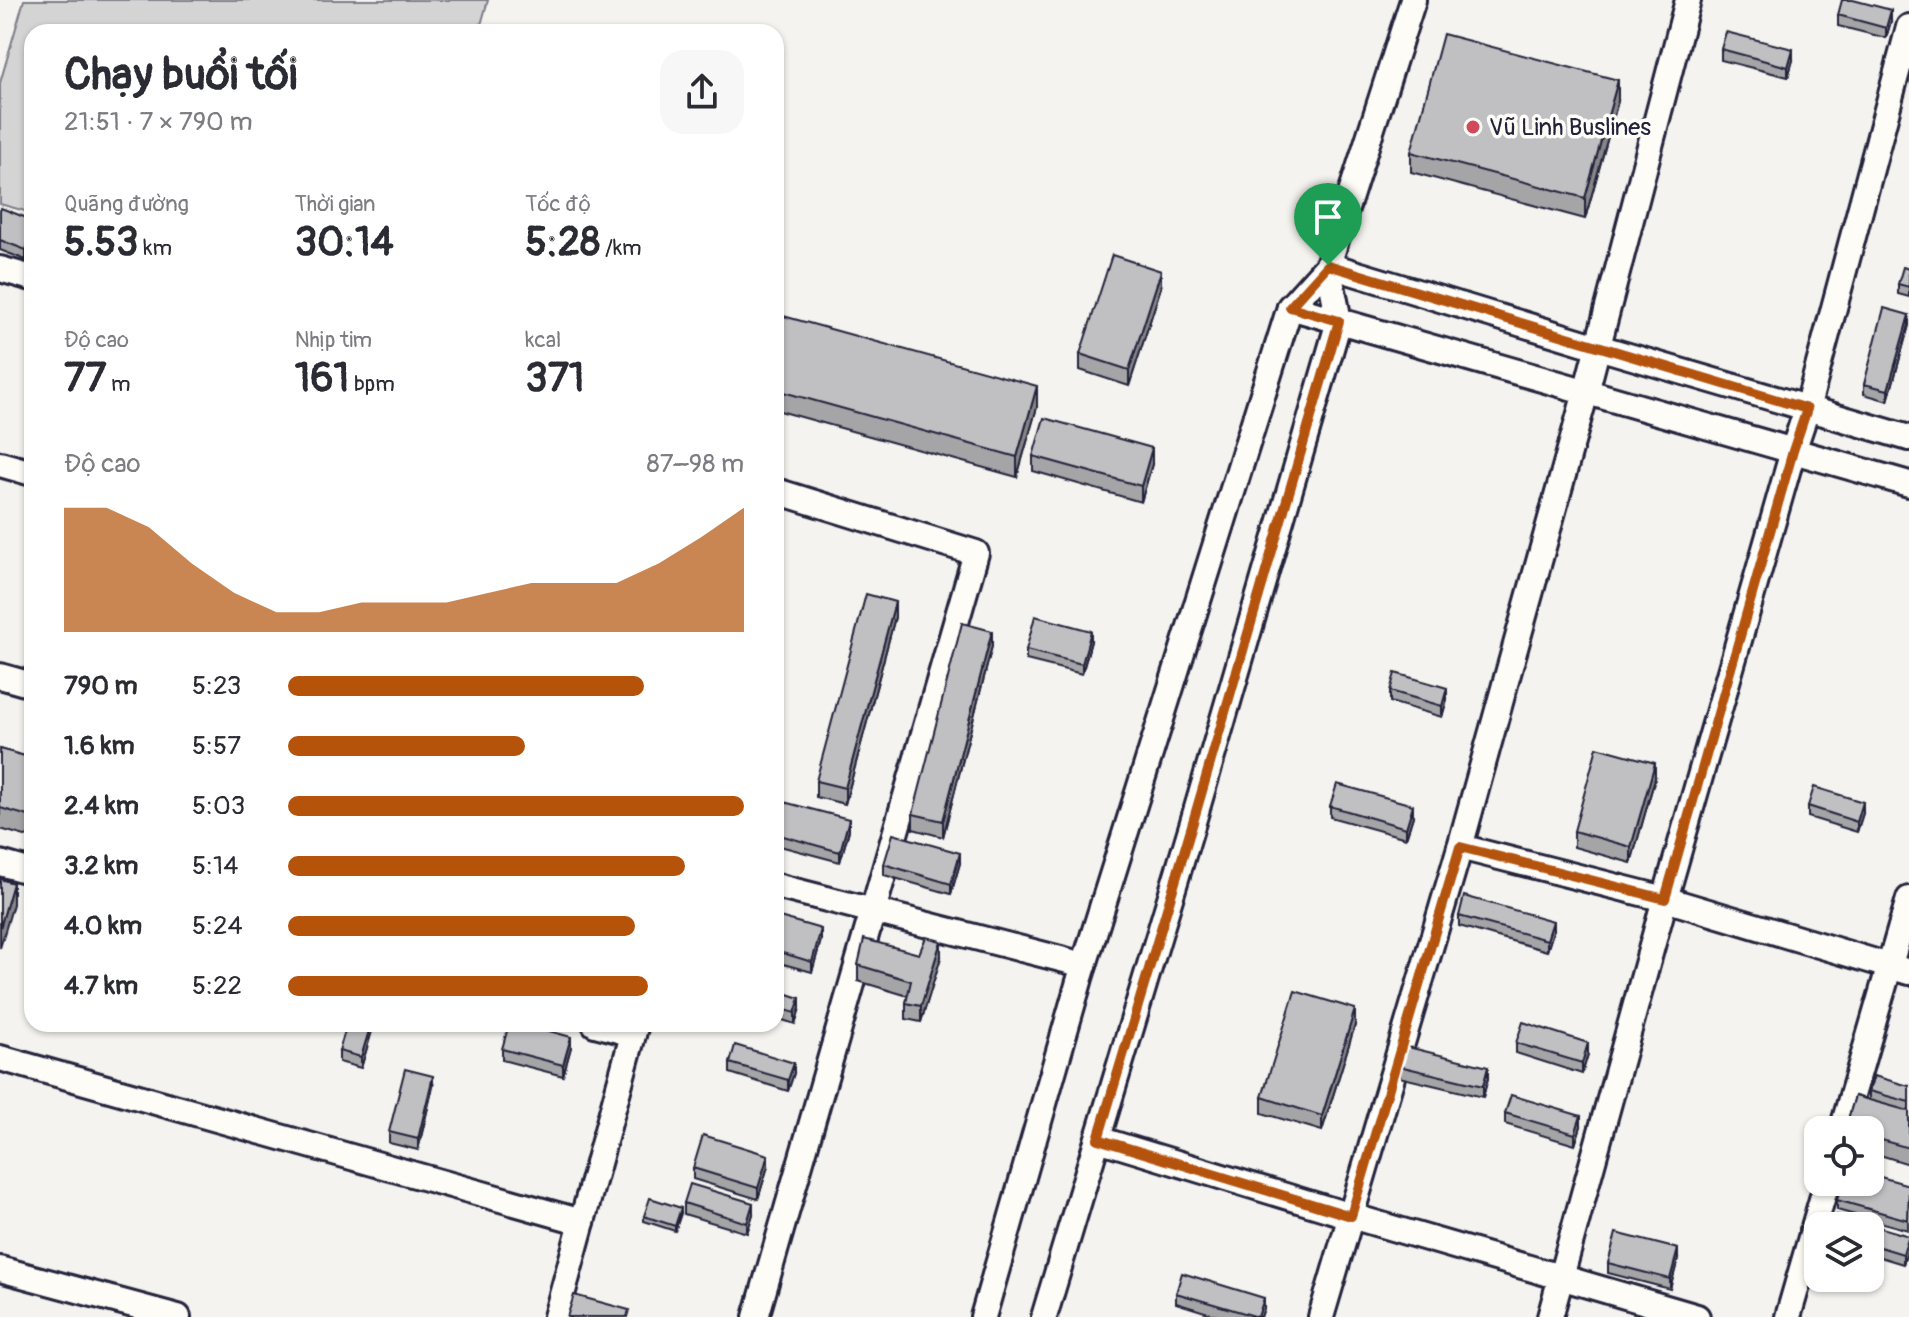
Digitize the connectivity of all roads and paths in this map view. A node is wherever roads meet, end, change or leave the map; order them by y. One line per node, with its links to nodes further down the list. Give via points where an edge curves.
1 (1413, 0): 4 (street)
2 (1688, 0): 9 (street)
3 (1909, 27): 11 (street)
4 (1328, 265): 7 (street); 8 (street); 9 (street)
5 (0, 269): 6 (street)
6 (24, 276)
7 (1290, 307): 8 (street); 27 (street)
8 (1339, 321): 10 (street); 32 (street)
9 (1598, 347): 10 (street); 11 (street)
10 (1586, 392): 13 (street); 20 (street)
11 (1807, 409): 12 (street); 13 (street)
12 (1909, 438)
13 (1793, 451): 16 (street); 24 (street)
14 (0, 464): 15 (street)
15 (24, 471)
16 (1909, 484)
17 (784, 501): 26 (street, via 976,553)
18 (0, 676): 19 (street)
19 (24, 683)
20 (1460, 847): 24 (street); 34 (street)
21 (0, 863): 22 (street)
22 (24, 870)
23 (784, 888): 26 (street)
24 (1665, 899): 28 (street); 37 (street)
25 (1909, 899): 28 (street)
26 (873, 911): 27 (street); 40 (street)
27 (1084, 965): 41 (street)
28 (1899, 969): 31 (street)
29 (633, 1032): 35 (street)
30 (0, 1058): 35 (street)
31 (1847, 1116)
32 (1098, 1139): 34 (street); 42 (street)
33 (1823, 1196): 46 (street)
34 (1351, 1216): 37 (street); 43 (street)
35 (582, 1222): 39 (street)
36 (0, 1269): 38 (street)
37 (1561, 1277): 44 (street); 45 (street)
38 (178, 1317)
39 (556, 1317)
40 (756, 1317)
41 (983, 1317)
42 (1044, 1317)
43 (1321, 1317)
44 (1550, 1317)
45 (1697, 1317)
46 (1788, 1317)

